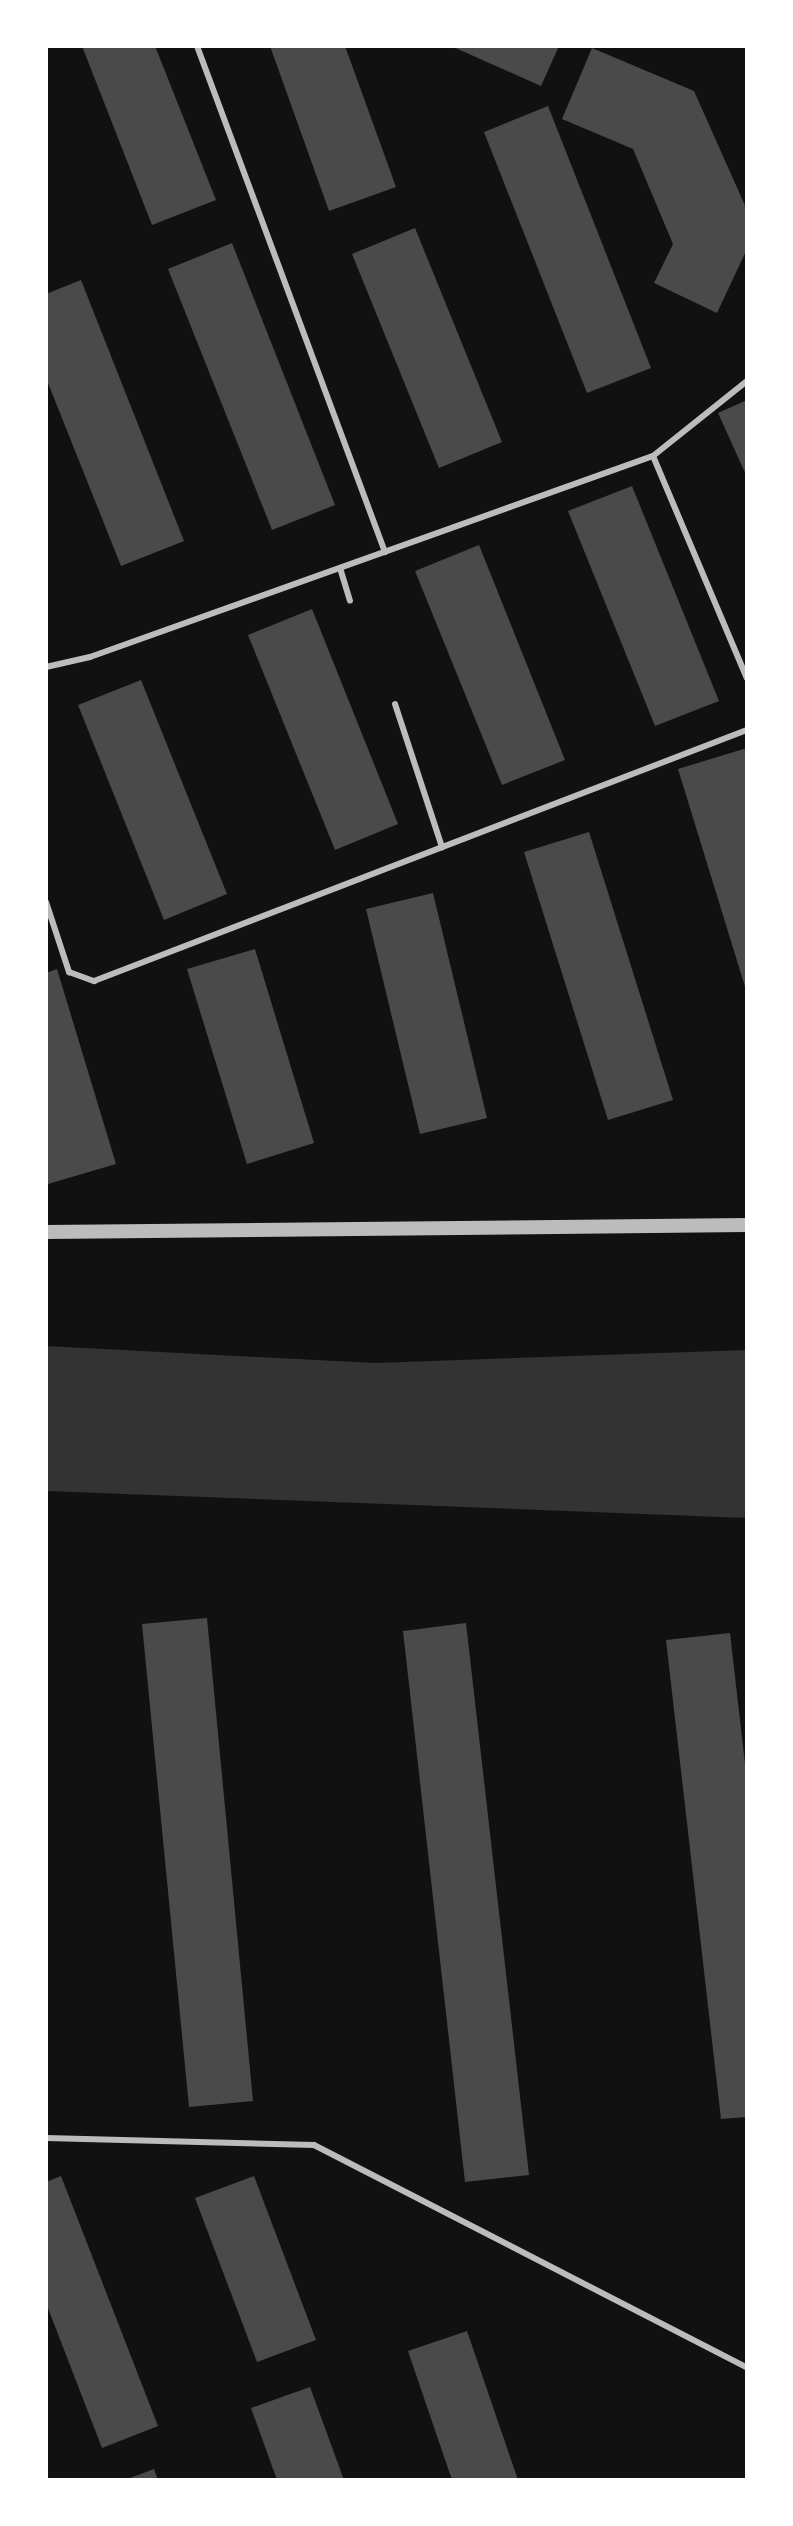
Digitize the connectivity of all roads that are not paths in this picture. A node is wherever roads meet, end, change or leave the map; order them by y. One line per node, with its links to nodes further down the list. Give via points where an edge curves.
1 (197, 46): 4 (lane)
2 (747, 381): 3 (lane)
3 (653, 456): 4 (lane); 8 (lane)
4 (385, 552): 5 (lane)
5 (340, 568): 6 (lane); 7 (lane)
6 (350, 600)
7 (46, 667)
8 (747, 678)
9 (395, 704): 11 (lane)
10 (747, 730): 11 (lane)
11 (442, 847): 12 (lane, via 94,981 69,972)
12 (46, 902)
13 (747, 1225): 14 (street)
14 (46, 1232)
15 (46, 2138): 16 (lane, via 314,2145)
16 (747, 2368)

